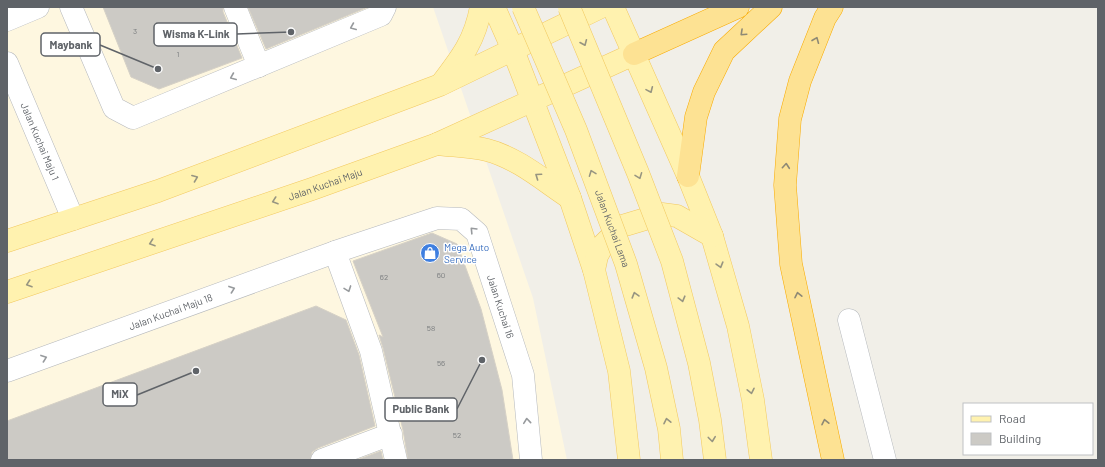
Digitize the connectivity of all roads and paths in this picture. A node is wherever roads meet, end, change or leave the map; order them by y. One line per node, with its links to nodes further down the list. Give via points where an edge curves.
1 (38, 7): 14 (street)
2 (71, 7): 18 (street, one-way to 2, via 133,118 114,108)
3 (235, 7): 18 (street)
4 (385, 7): 18 (street, one-way to 18, via 381,15)
5 (481, 7): 19 (main road, via 476,30 468,46)
6 (494, 7): 15 (main road)
7 (523, 7): 37 (main road, Jalan Kuchai Lama, one-way to 7, bridge, via 669,429 656,368 626,264 576,130)
8 (569, 7): 38 (main road, one-way to 38, bridge, via 672,261 699,363)
9 (601, 7): 15 (main road)
10 (613, 7): 16 (main road)
11 (738, 7): 16 (highway)
12 (771, 7): 22 (highway, one-way to 22, via 724,51 704,92 696,117)
13 (832, 7): 40 (highway, one-way to 13, via 791,264 784,185 790,119 800,81 825,18)
14 (7, 20)
15 (513, 50): 19 (main road); 20 (main road)
16 (634, 54): 20 (main road, Jalan Kuchai Maju); 22 (main road, one-way to 22)
17 (7, 63): 24 (street, Jalan Kuchai Maju 1)
18 (259, 66)
19 (440, 85): 24 (main road, one-way to 19, via 158,191)
20 (533, 100): 21 (main road, Jalan Kuchai Maju); 23 (main road)
21 (437, 144): 23 (main road, one-way to 21, via 530,170 487,150); 29 (main road, Jalan Kuchai Maju, one-way to 29)
22 (688, 176): 25 (main road)
23 (570, 198): 28 (main road)
24 (73, 219): 26 (main road)
25 (712, 236): 28 (main road, via 677,216 662,214 622,226 603,245); 39 (main road, one-way to 39, via 738,326 753,400)
26 (7, 241)
27 (335, 252): 31 (street, Jalan Kuchai Maju 18, one-way to 27); 32 (street, one-way to 32, via 371,351); 35 (street, Jalan Kuchai 16, one-way to 27, via 523,375 477,233 461,219 437,218)
28 (594, 270): 36 (main road, via 619,371)
29 (7, 292)
30 (849, 320): 41 (street)
31 (7, 371)
32 (391, 434): 33 (street); 34 (street)
33 (322, 460)
34 (396, 460)
35 (531, 460)
36 (629, 460)
37 (672, 460)
38 (715, 460)
39 (761, 460)
40 (833, 460)
41 (885, 460)

